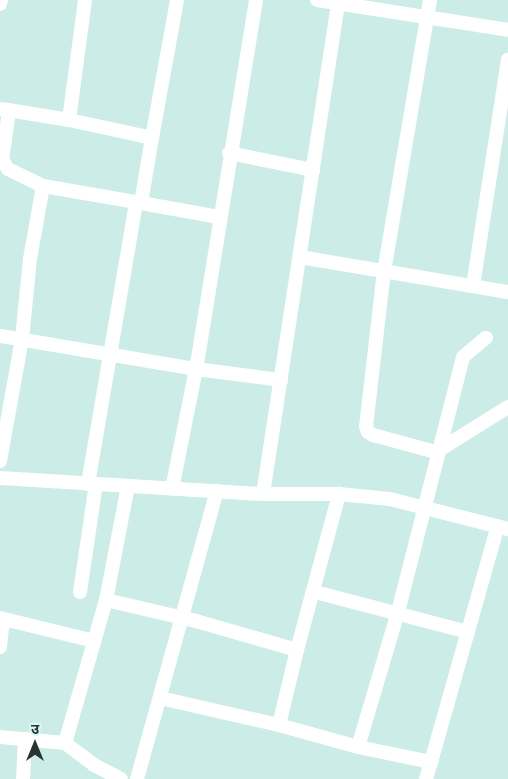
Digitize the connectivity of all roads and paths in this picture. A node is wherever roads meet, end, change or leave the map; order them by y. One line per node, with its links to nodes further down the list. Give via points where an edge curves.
1 (1, 0): 8 (street)
2 (85, 0): 13 (street)
3 (177, 0): 14 (street)
4 (256, 0): 15 (street)
5 (317, 0): 7 (street)
6 (430, 0): 9 (street)
7 (339, 1): 9 (street); 16 (street)
8 (0, 4)
9 (427, 17): 10 (street); 23 (street)
10 (508, 30)
11 (508, 60): 24 (street)
12 (5, 110): 13 (street); 18 (street, via 2,160)
13 (69, 120): 14 (street)
14 (152, 138): 20 (street)
15 (229, 153): 16 (street); 21 (street)
16 (313, 170): 22 (street)
17 (0, 171): 18 (street)
18 (16, 173): 19 (street)
19 (43, 186): 20 (street); 28 (street, via 30,258)
20 (138, 203): 21 (street); 29 (street)
21 (219, 217): 30 (street)
22 (300, 257): 23 (street); 31 (street)
23 (384, 271): 24 (street); 33 (street, via 368,432)
24 (472, 286): 25 (street)
25 (508, 292)
26 (0, 336): 28 (street)
27 (486, 338): 33 (street, via 463,357)
28 (22, 339): 29 (street); 34 (street)
29 (112, 354): 30 (street); 36 (street)
30 (196, 369): 31 (street); 38 (street)
31 (281, 380): 40 (street)
32 (508, 407): 33 (street)
33 (436, 452): 42 (street)
34 (0, 461)
35 (0, 478): 36 (street)
36 (92, 484): 37 (street); 44 (street)
37 (128, 486): 38 (street); 46 (street)
38 (172, 489): 39 (street)
39 (217, 491): 40 (street); 48 (street)
40 (263, 494): 41 (street)
41 (340, 494): 42 (street); 45 (street)
42 (424, 507): 43 (street); 47 (street)
43 (503, 528): 50 (street)
44 (80, 592)
45 (315, 592): 47 (street); 53 (street)
46 (106, 600): 48 (street); 51 (street)
47 (398, 612): 50 (street); 59 (street)
48 (182, 618): 53 (street); 54 (street)
49 (2, 619): 51 (street); 52 (street)
50 (468, 632): 60 (street)
51 (94, 641): 58 (street)
52 (0, 647)
53 (297, 650): 55 (street)
54 (160, 698): 55 (street); 63 (street)
55 (279, 725): 59 (street)
56 (0, 737): 57 (street)
57 (25, 739): 58 (street); 62 (street)
58 (65, 743): 61 (street, via 94,766)
59 (358, 747): 60 (street)
60 (431, 762): 64 (street)
61 (116, 778)
62 (23, 779)
63 (137, 779)
64 (426, 779)

